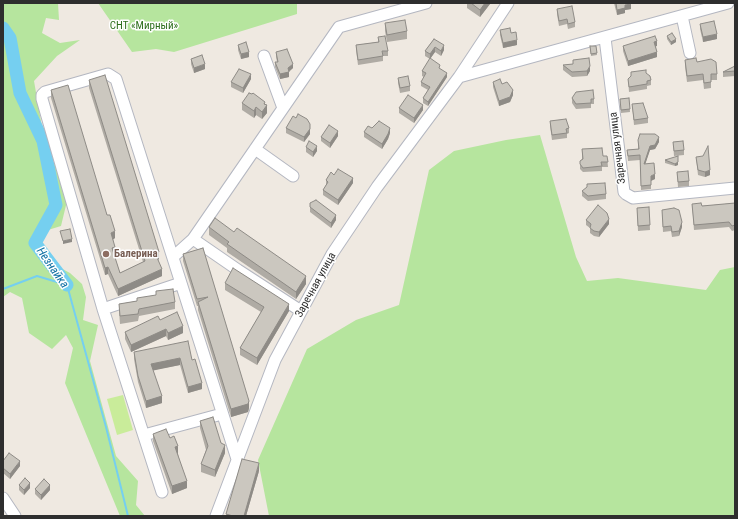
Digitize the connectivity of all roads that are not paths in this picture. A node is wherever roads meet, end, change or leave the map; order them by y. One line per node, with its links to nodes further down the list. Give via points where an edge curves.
1 (426, 3): 9 (street, via 339,27)
2 (508, 3): 8 (street, Заречная улица)
3 (728, 3): 4 (street)
4 (682, 16): 5 (street); 6 (street)
5 (605, 38): 8 (street); 12 (street, Заречная улица, via 624,192 633,198)
6 (690, 52)
7 (264, 56): 9 (street)
8 (459, 77): 17 (street, Заречная улица, via 368,199 332,254)
9 (283, 108): 10 (street)
10 (255, 149): 11 (street); 13 (street)
11 (293, 176)
12 (735, 188)
13 (193, 239): 14 (street); 17 (street)
14 (173, 257): 15 (street); 16 (street, via 116,79 108,74 46,92 42,99)
15 (181, 283): 16 (street); 18 (street)
16 (103, 309): 19 (street)
17 (301, 311): 20 (street, Заречная улица, via 275,360)
18 (222, 414): 19 (street); 20 (street)
19 (144, 435): 21 (street)
20 (237, 459): 24 (street, Заречная улица)
21 (162, 492)
22 (3, 498): 23 (street)
23 (15, 516)
24 (216, 516)

